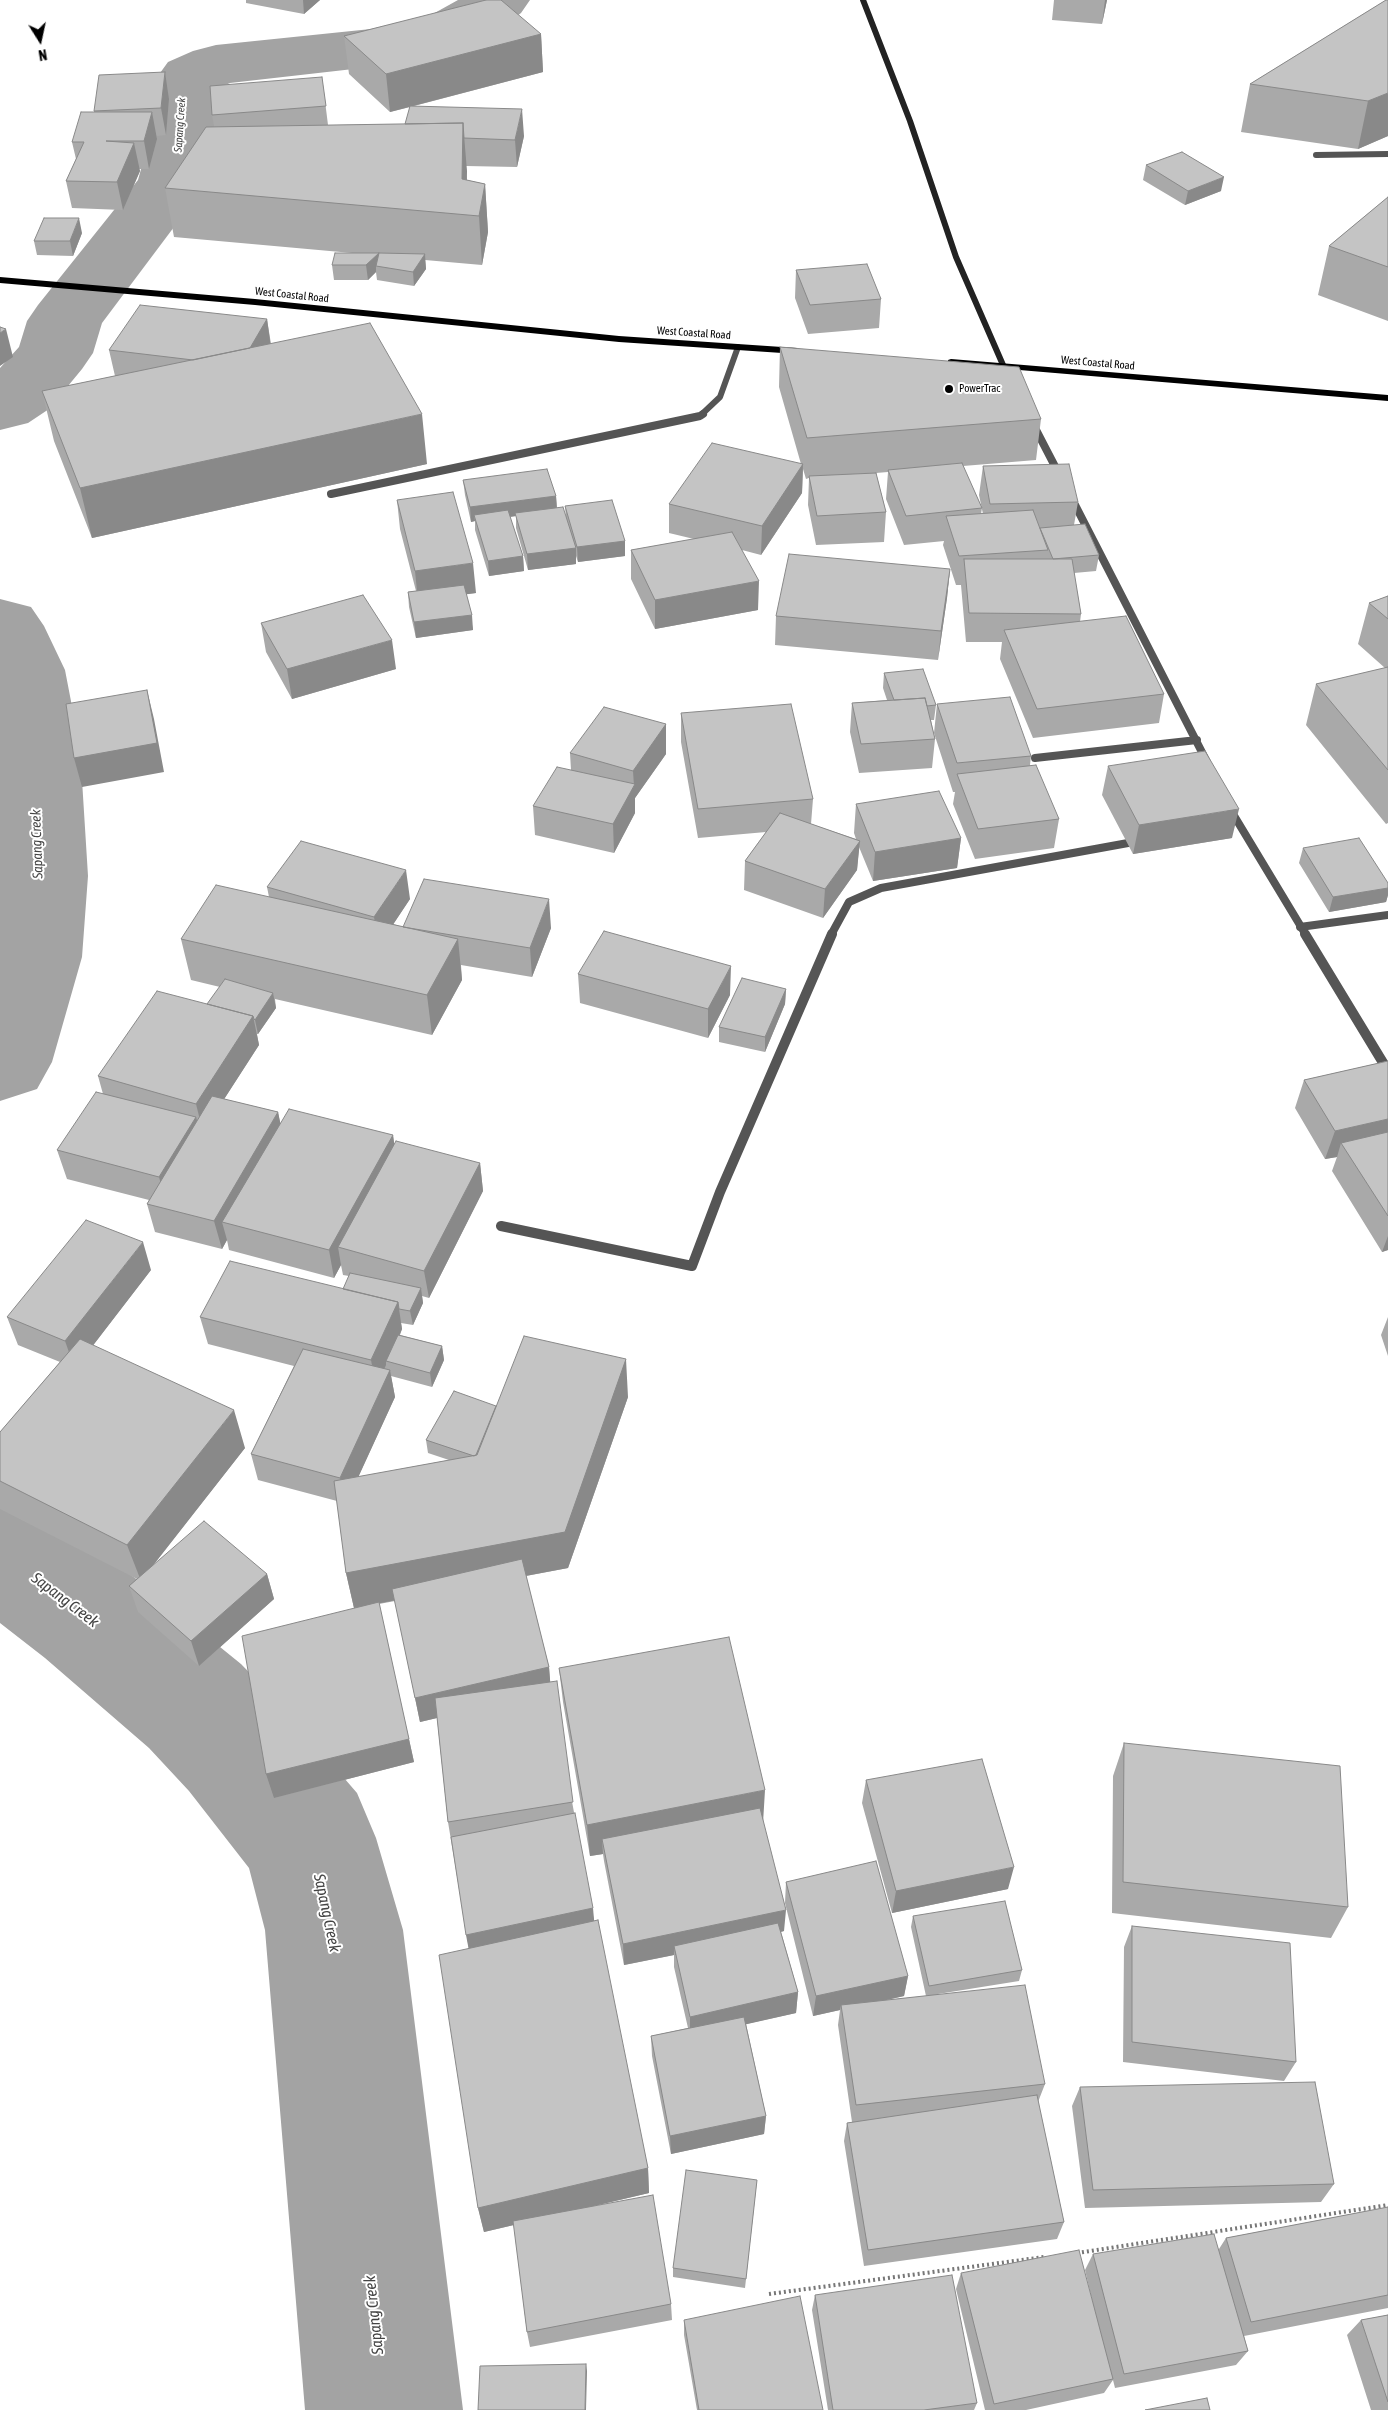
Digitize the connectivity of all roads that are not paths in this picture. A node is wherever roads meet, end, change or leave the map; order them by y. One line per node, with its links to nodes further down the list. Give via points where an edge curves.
1 (863, 0): 8 (street, via 910,121 956,258)
2 (1388, 154): 3 (street)
3 (1316, 155)
4 (0, 280): 5 (main road, West Coastal Road, via 619,339)
5 (738, 347): 6 (main road, West Coastal Road); 12 (street, via 720,397 700,416)
6 (806, 352)
7 (944, 361): 8 (main road, West Coastal Road)
8 (1003, 365): 9 (street); 10 (main road, West Coastal Road)
9 (1007, 374)
10 (1388, 398)
11 (1030, 418): 13 (street)
12 (331, 494)
13 (1197, 740): 14 (street); 15 (street)
14 (1035, 758)
15 (1213, 774)
16 (1224, 799): 19 (street, via 1232,824)
17 (1150, 839): 21 (street, via 880,888 849,902 838,920 724,1183 692,1266)
18 (1388, 914): 19 (street)
19 (1300, 927): 20 (street)
20 (1388, 1071)
21 (501, 1226)

